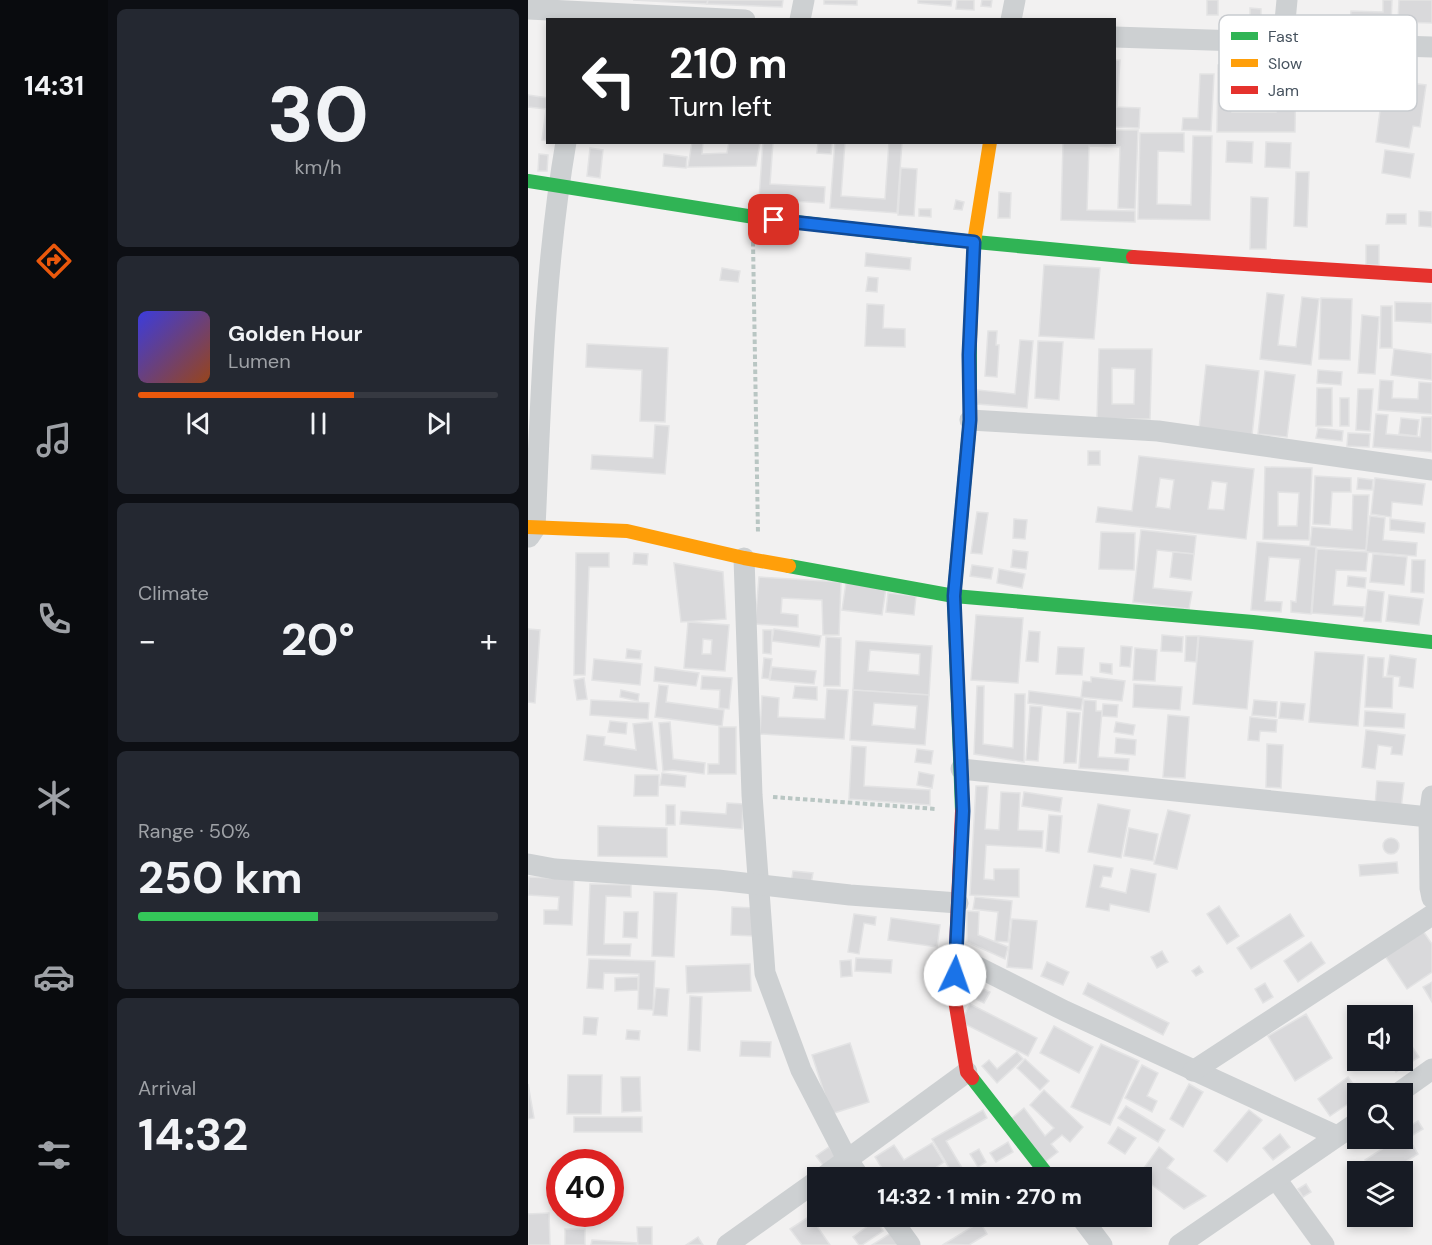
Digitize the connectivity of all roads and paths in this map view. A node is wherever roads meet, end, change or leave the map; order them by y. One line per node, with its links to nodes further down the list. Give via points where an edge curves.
1 (804, 0): 8 (street)
2 (1015, 0): 9 (street)
3 (1287, 0): 6 (street)
4 (528, 9): 5 (street)
5 (589, 11): 7 (street)
6 (1286, 15)
7 (710, 18)
8 (800, 18)
9 (1011, 18)
10 (1116, 37): 11 (street)
11 (1219, 40)
12 (1417, 46): 13 (street)
13 (1432, 47)
14 (566, 144): 17 (street)
15 (990, 144): 19 (street)
16 (528, 181): 17 (street)
17 (558, 185): 18 (street); 23 (street)
18 (752, 217): 19 (street); 24 (path)
19 (974, 242): 20 (street); 21 (street)
20 (1432, 276)
21 (970, 420): 22 (street, via 1158,430); 25 (street)
22 (1432, 470)
23 (530, 531): 24 (street, via 627,531)
24 (751, 560): 25 (street); 28 (street)
25 (954, 596): 26 (street); 27 (street)
26 (1432, 642)
27 (961, 769): 30 (street); 31 (street)
28 (752, 795): 30 (path); 33 (street)
29 (1432, 796): 31 (street)
30 (963, 811): 35 (street)
31 (1429, 817): 34 (street)
32 (528, 864): 33 (street)
33 (758, 885): 35 (street); 44 (street, via 765,973 801,1070)
34 (1432, 898)
35 (958, 903): 37 (street)
36 (1432, 915): 39 (street)
37 (956, 956): 39 (street); 40 (street, via 954,994)
38 (1432, 1069): 41 (street)
39 (1193, 1071): 43 (street)
40 (967, 1072): 44 (street); 47 (street)
41 (1412, 1083)
42 (1347, 1129): 43 (street)
43 (1337, 1136): 48 (street)
44 (847, 1159): 45 (street); 46 (street)
45 (836, 1167)
46 (852, 1167)
47 (1041, 1167)
48 (1276, 1179): 55 (street); 56 (street)
49 (807, 1188): 52 (street)
50 (897, 1227): 53 (street)
51 (1088, 1227): 54 (street)
52 (727, 1245)
53 (910, 1245)
54 (1102, 1245)
55 (1179, 1245)
56 (1324, 1245)

